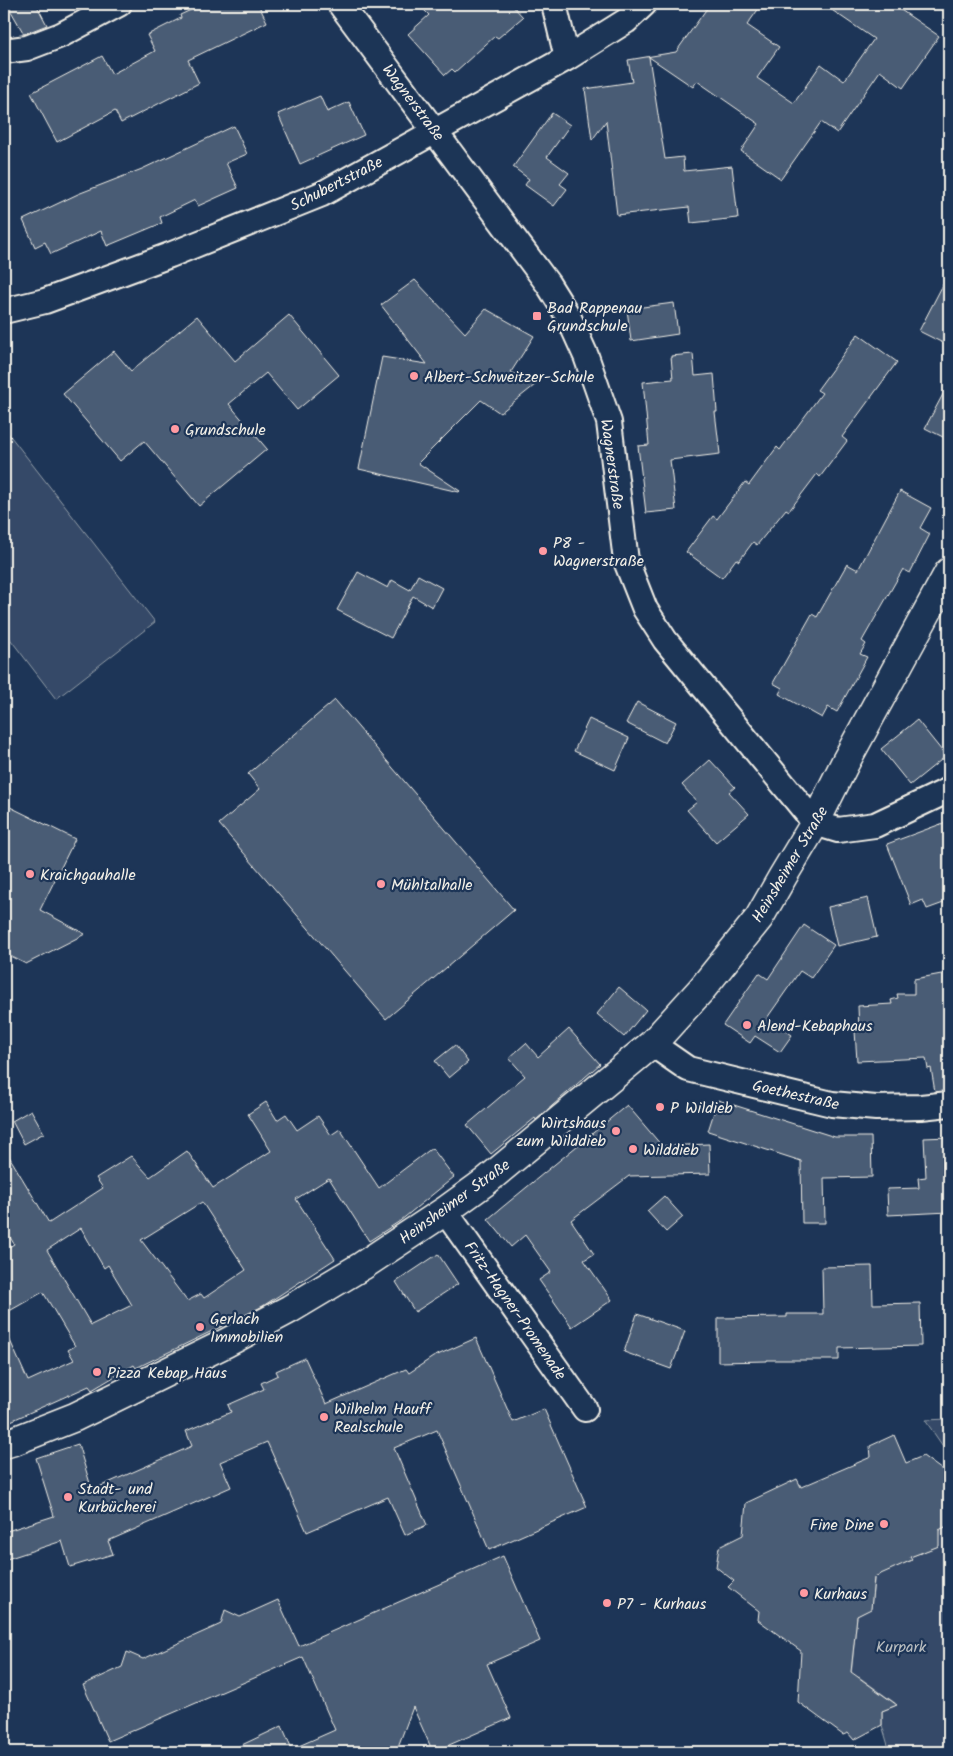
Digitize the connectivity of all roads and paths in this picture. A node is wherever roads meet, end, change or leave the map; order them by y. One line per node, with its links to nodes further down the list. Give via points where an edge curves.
1 (119, 4): 5 (street, via 61,35 27,48)
2 (340, 4): 7 (street, Wagnerstraße)
3 (554, 4): 6 (street)
4 (644, 4): 6 (street, Schubertstraße, via 626,21)
5 (4, 51)
6 (567, 58): 7 (street, Schubertstraße)
7 (436, 131): 8 (street, Schubertstraße, via 322,194 144,265 46,301); 11 (street, Wagnerstraße, via 548,284 583,348 609,422 626,561 645,609 665,640)
8 (4, 311)
9 (949, 572): 11 (street, Heinsheimer Straße)
10 (949, 790): 11 (street, via 875,825 838,830)
11 (815, 823): 12 (street, Heinsheimer Straße, via 760,918)
12 (652, 1044): 13 (street, Goethestraße, via 688,1069 832,1104 876,1108); 14 (street, Heinsheimer Straße, via 485,1182)
13 (949, 1104)
14 (445, 1211): 15 (street, Fritz-Hagner-Promenade); 16 (street, Heinsheimer Straße, via 329,1286 226,1343 75,1417)
15 (586, 1409)
16 (4, 1444)

